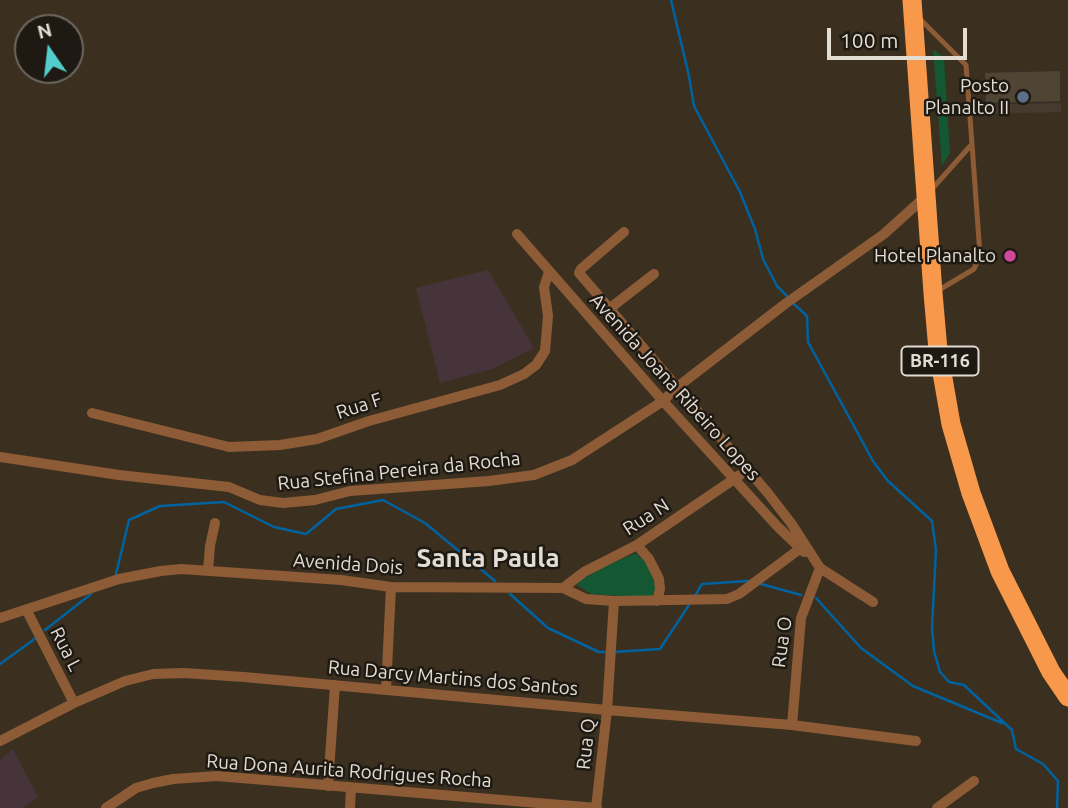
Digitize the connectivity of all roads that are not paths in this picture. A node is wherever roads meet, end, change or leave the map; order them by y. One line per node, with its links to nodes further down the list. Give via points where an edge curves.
1 (913, 6): 2 (lane, via 966,65); 3 (highway, BR-116)
2 (972, 144): 3 (lane); 8 (lane, via 980,255 963,278)
3 (925, 197): 8 (highway, BR-116); 10 (street, Rua Stefina Pereira da Rocha, via 884,234)
4 (624, 232): 9 (street, Avenida Joana Ribeiro Lopes, via 579,273)
5 (517, 234): 6 (street, Avenida Joana Ribeiro Lopes)
6 (549, 272): 11 (street, Avenida Joana Ribeiro Lopes); 12 (street, Rua F, via 544,287 548,316 544,351 536,365 500,385 317,439 280,445 229,447)
7 (654, 274): 9 (street)
8 (933, 293): 30 (highway, BR-116, via 951,424 971,494 1000,571)
9 (609, 309): 10 (street, Avenida Joana Ribeiro Lopes)
10 (676, 388): 11 (street, Rua Stefina Pereira da Rocha); 14 (street, Avenida Joana Ribeiro Lopes)
11 (663, 401): 13 (street, Rua Stefina Pereira da Rocha, via 572,460 534,475 350,491 283,503 260,500 229,487); 15 (street, Avenida Joana Ribeiro Lopes)
12 (92, 413)
13 (0, 457)
14 (746, 469): 15 (street, Rua N); 18 (street, Avenida Joana Ribeiro Lopes, via 791,523)
15 (735, 479): 17 (street, Rua N); 18 (street, Avenida Joana Ribeiro Lopes)
16 (215, 523): 20 (street)
17 (637, 545): 22 (street, Rua N); 24 (street, via 659,579)
18 (803, 547): 19 (street, Avenida Joana Ribeiro Lopes); 24 (street, Avenida Dois, via 739,594 716,600)
19 (820, 568): 25 (street, Avenida Joana Ribeiro Lopes); 33 (street, Rua O, via 801,618)
20 (208, 571): 21 (street, Avenida Dois); 26 (street, Avenida Dois, via 161,571 119,579)
21 (391, 587): 22 (street, Avenida Dois); 29 (street)
22 (563, 588): 23 (street, Avenida Dois, via 586,599)
23 (614, 601): 24 (street, Avenida Dois); 32 (street, Rua Q)
24 (657, 601)
25 (873, 602)
26 (27, 611): 27 (street, Avenida Dois); 31 (street, Rua L)
27 (0, 618)
28 (335, 685): 29 (street, Rua Darcy Martins dos Santos); 31 (street, Rua Darcy Martins dos Santos, via 153,674); 37 (street)
29 (386, 690): 32 (street, Rua Darcy Martins dos Santos)
30 (1068, 697)
31 (74, 703): 34 (street, Rua Darcy Martins dos Santos)
32 (607, 710): 33 (street, Rua Darcy Martins dos Santos); 44 (street, Rua Q)
33 (792, 725): 35 (street, Rua Darcy Martins dos Santos)
34 (0, 741)
35 (916, 741)
36 (974, 780): 45 (street)
37 (328, 786): 38 (street, Rua Dona Aurita Rodrigues Rocha); 41 (street, Rua Dona Aurita Rodrigues Rocha, via 238,776 173,779 135,788)
38 (351, 788): 39 (street, Rua Dona Aurita Rodrigues Rocha); 42 (street)
39 (429, 795): 40 (street, Rua Dona Aurita Rodrigues Rocha); 43 (street)
40 (530, 805): 44 (street, Rua Dona Aurita Rodrigues Rocha)
41 (106, 808)
42 (350, 808)
43 (429, 808)
44 (596, 808)
45 (936, 808)

